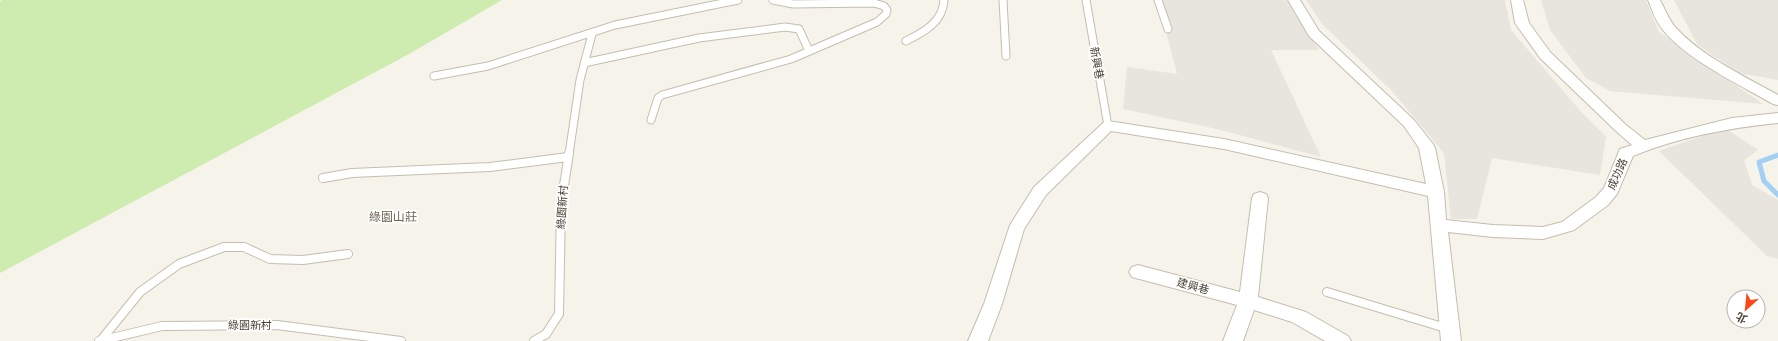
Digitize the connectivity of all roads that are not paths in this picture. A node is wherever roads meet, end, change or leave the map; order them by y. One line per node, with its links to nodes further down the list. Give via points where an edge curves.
1 (738, 0): 11 (lane, via 615,25)
2 (773, 0): 13 (lane, via 792,4 874,3 888,10 877,22)
3 (944, 0): 12 (lane, via 934,25)
4 (1003, 0): 14 (lane)
5 (1086, 0): 20 (lane, 新興巷)
6 (1158, 0): 10 (lane)
7 (1294, 0): 24 (street, via 1314,33 1409,123 1427,148)
8 (1517, 0): 21 (street, via 1522,23 1545,55)
9 (1654, 0): 17 (street, via 1668,28 1687,46)
10 (1168, 29)
11 (592, 34): 15 (lane, 綠園新村); 16 (lane, via 488,66)
12 (906, 41)
13 (809, 51): 15 (lane, via 799,29 785,27 699,38); 19 (lane, via 791,59 662,94 658,98)
14 (1006, 56)
15 (584, 64): 22 (lane, 綠園新村)
16 (434, 76)
17 (1778, 101)
18 (1778, 118): 21 (street, 成功路, via 1732,123)
19 (651, 120)
20 (1108, 126): 24 (street, via 1224,144); 35 (street, via 1040,191 1016,229 993,304)
21 (1643, 146): 26 (street, 成功路, via 1626,153 1611,190 1602,201 1568,226 1544,234)
22 (568, 157): 23 (lane, via 490,167 352,173); 34 (lane, 綠園新村, via 561,205 559,314 546,334)
23 (323, 178)
24 (1436, 192): 26 (street)
25 (1260, 198): 30 (street)
26 (1439, 225): 31 (street)
27 (348, 254): 32 (lane, via 303,260 270,259 244,247 224,247 179,264 140,292)
28 (1138, 272): 30 (street, 建興巷)
29 (1327, 292): 31 (lane)
30 (1248, 301): 36 (street); 37 (street, 建興巷, via 1299,317)
31 (1451, 336)
32 (100, 340): 33 (lane, 綠園新村, via 162,326 277,325)
33 (401, 341)
34 (534, 341)
35 (978, 341)
36 (1234, 341)
37 (1341, 341)

